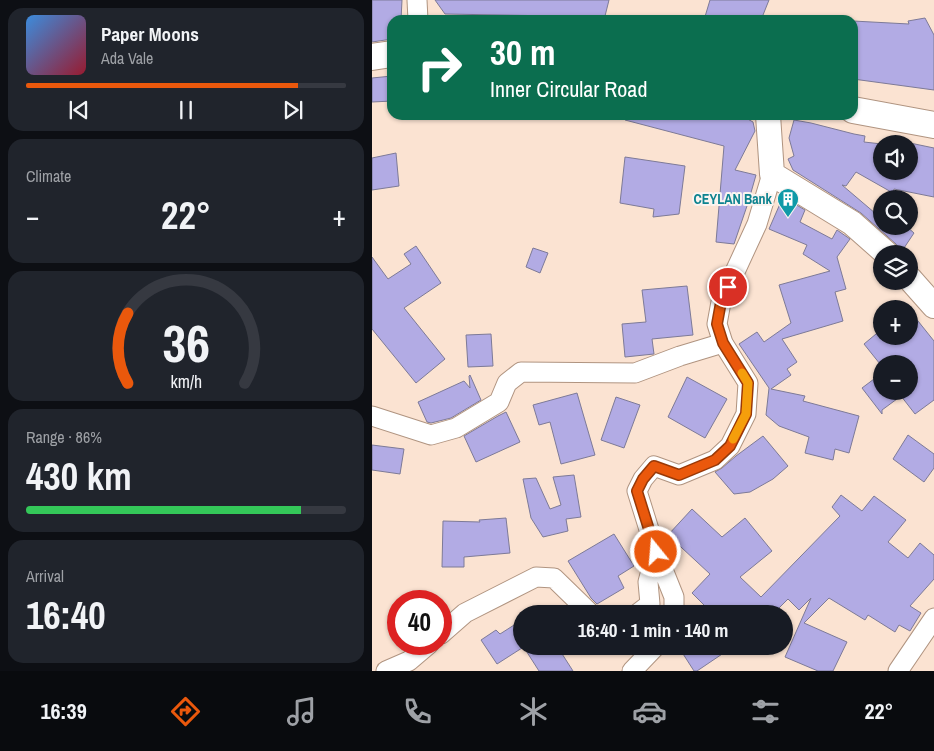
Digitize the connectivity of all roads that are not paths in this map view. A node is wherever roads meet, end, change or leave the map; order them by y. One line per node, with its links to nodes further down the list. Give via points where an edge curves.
1 (417, 0): 2 (street)
2 (418, 15)
3 (387, 55): 4 (highway)
4 (372, 57)
5 (858, 111): 7 (highway)
6 (768, 120): 8 (main road)
7 (934, 125)
8 (772, 174): 9 (main road, via 852,223); 12 (street, via 757,224 721,302 717,324)
9 (877, 245)
10 (918, 288): 11 (main road)
11 (934, 306)
12 (723, 343): 13 (street, via 636,373 521,372 507,384 499,402 456,428 431,435); 14 (street, via 748,383 746,414 730,446 715,460 679,475 654,466 643,479 637,491)
13 (372, 416)
14 (656, 552): 16 (street, via 648,582); 17 (street, via 674,597)
15 (582, 605): 19 (street, via 554,578 536,577 465,613)
16 (649, 605)
17 (674, 605)
18 (934, 618): 22 (street)
19 (452, 624)
20 (416, 655): 23 (street)
21 (647, 655): 24 (street)
22 (898, 670)
23 (386, 671)
24 (632, 671)

